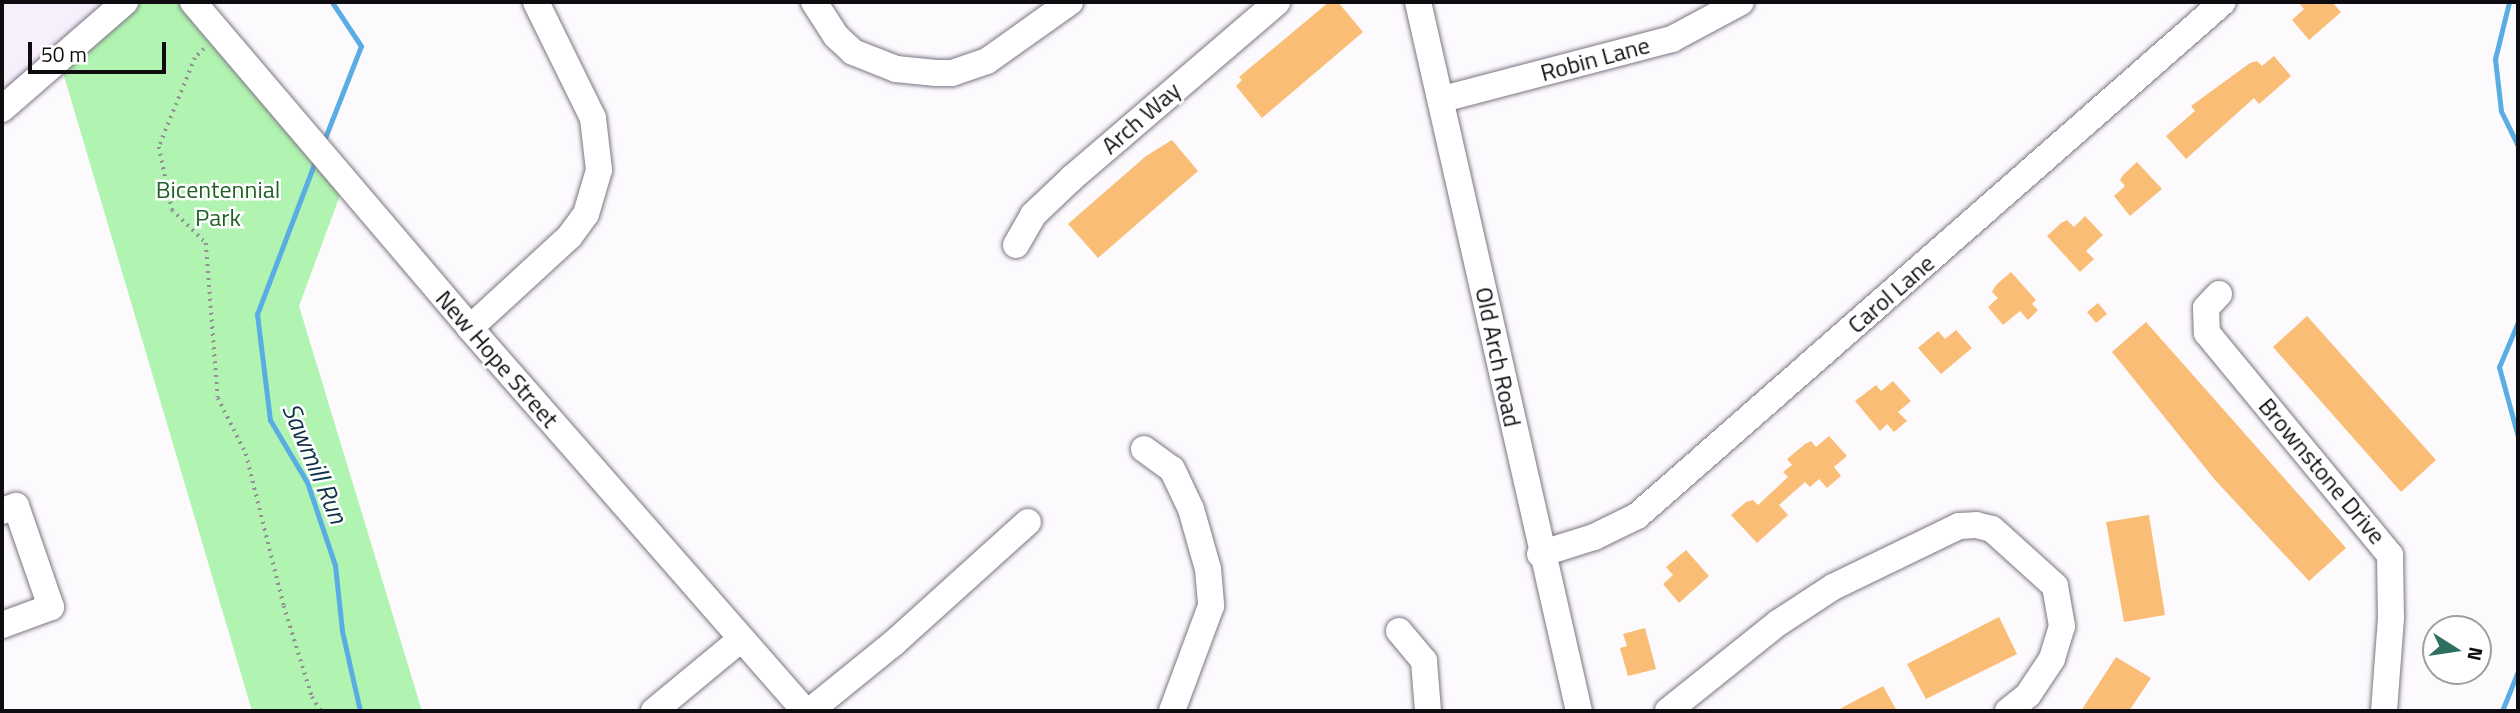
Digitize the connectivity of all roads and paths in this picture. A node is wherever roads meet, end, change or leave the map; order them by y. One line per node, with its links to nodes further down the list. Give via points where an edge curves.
1 (124, 2): 12 (street)
2 (193, 2): 15 (street, New Hope Street)
3 (536, 2): 15 (street, via 593,118 599,170 586,214 570,236)
4 (814, 2): 5 (street, via 836,36 853,52 897,69 936,73 952,73 987,61)
5 (1070, 2)
6 (1277, 2): 13 (street, Arch Way, via 1072,178 1033,215)
7 (1418, 2): 11 (street, Old Arch Road)
8 (1741, 2): 11 (street, Robin Lane, via 1672,39)
9 (2223, 2): 19 (street, Carol Lane, via 1637,516 1594,537)
10 (204, 49): 23 (path, via 195,58 159,147 172,210 206,243 218,398 246,454 284,606 312,697)
11 (1443, 99): 19 (street, Old Arch Road)
12 (2, 109)
13 (1016, 245)
14 (2219, 294): 31 (street, Brownstone Drive, via 2206,308 2207,333 2390,555)
15 (470, 328): 22 (street, New Hope Street)
16 (1144, 449): 26 (street, via 1172,469 1191,509 1208,569 1211,606)
17 (2, 511): 20 (street, via 16,506 51,607)
18 (1028, 522): 25 (street, via 895,642)
19 (1540, 554): 28 (street, Old Arch Road)
20 (2, 625)
21 (1399, 631): 27 (street, via 1424,661)
22 (741, 639): 24 (street); 25 (street, New Hope Street)
23 (321, 711)
24 (654, 711)
25 (807, 711)
26 (1172, 711)
27 (1428, 711)
28 (1579, 711)
29 (1668, 711): 30 (street, via 1778,623 1833,587 1959,526 1993,529 2055,586 2062,626 2052,659 2028,695)
30 (2008, 711)
31 (2384, 711)

